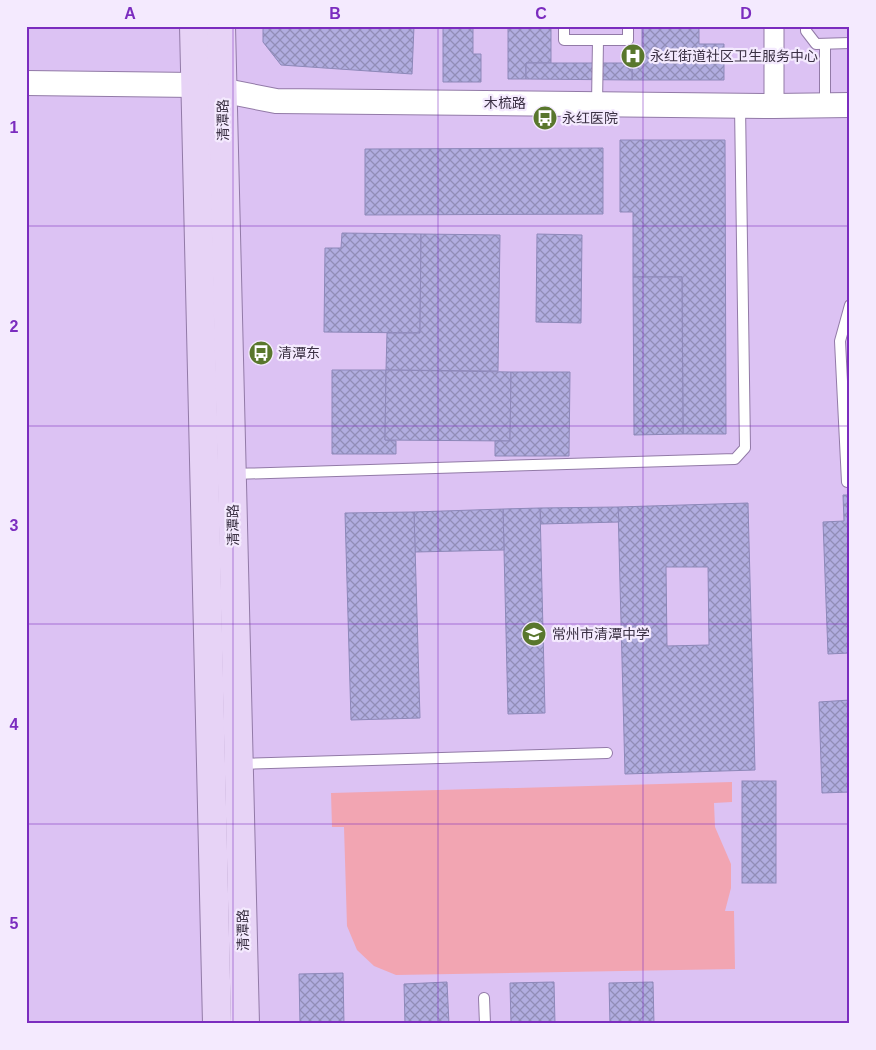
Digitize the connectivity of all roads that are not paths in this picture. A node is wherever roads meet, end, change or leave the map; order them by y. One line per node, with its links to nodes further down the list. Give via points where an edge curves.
1 (194, 26): 11 (main road, 清潭路)
2 (221, 26): 12 (main road, 清潭路)
3 (564, 26): 7 (lane, via 564,40)
4 (628, 26): 7 (lane, via 628,40)
5 (774, 26): 17 (street)
6 (806, 26): 8 (lane, via 816,44)
7 (598, 40): 13 (lane)
8 (825, 44): 9 (lane); 14 (lane)
9 (850, 44)
10 (26, 84): 11 (street, 木梳路)
11 (195, 85): 12 (street, 木梳路); 24 (main road, 清潭路)
12 (222, 90): 13 (street, 木梳路, via 276,101); 19 (main road, 清潭路)
13 (597, 104): 16 (street, 木梳路)
14 (825, 105): 15 (street, 木梳路); 17 (street, 木梳路)
15 (850, 105)
16 (740, 106): 17 (street, 木梳路); 19 (lane, via 745,448 735,459)
17 (774, 106)
18 (850, 305): 20 (lane, via 840,341 847,482)
19 (232, 474): 22 (main road, 清潭路)
20 (850, 482)
21 (607, 754): 22 (lane)
22 (239, 764): 25 (main road, 清潭路)
23 (484, 998): 26 (lane)
24 (217, 1024)
25 (245, 1024)
26 (485, 1024)

